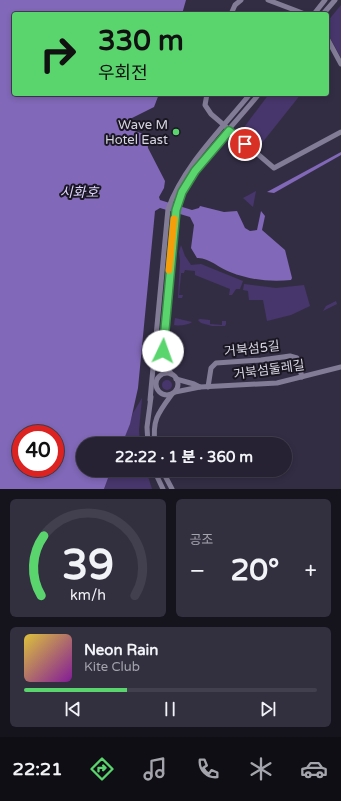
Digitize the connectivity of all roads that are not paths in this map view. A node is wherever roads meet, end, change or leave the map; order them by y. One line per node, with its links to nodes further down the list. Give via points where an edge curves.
1 (241, 0): 5 (street)
2 (268, 0): 6 (street)
3 (325, 0): 7 (street)
4 (334, 0): 8 (street)
5 (232, 12)
6 (300, 12)
7 (316, 12)
8 (325, 12)
9 (329, 42): 10 (street)
10 (341, 64)
11 (206, 96): 14 (street, via 207,109)
12 (248, 96): 14 (street)
13 (257, 96): 15 (street)
14 (224, 126): 15 (street); 19 (street, via 188,170 172,198 166,221)
15 (229, 131): 16 (street, via 274,168); 17 (street, via 195,171 179,201 173,222 163,342 164,357)
16 (341, 132)
17 (168, 366): 20 (street); 23 (street)
18 (341, 367): 21 (street, 거북섬둘레길)
19 (153, 371): 24 (street); 29 (street)
20 (171, 374): 22 (street); 24 (street, via 160,376)
21 (302, 378): 26 (street, 거북섬둘레길, via 254,386); 26 (street, 거북섬5길, via 297,358 294,356 216,363 211,368)
22 (176, 379): 23 (street); 28 (street, via 178,386)
23 (184, 380): 25 (street)
24 (157, 384): 28 (street, via 162,394); 29 (street)
25 (200, 387): 26 (street, 거북섬둘레길); 27 (street)
26 (208, 388)
27 (185, 391): 28 (street); 30 (street)
28 (173, 393): 30 (street)
29 (150, 400): 31 (street)
30 (167, 401): 32 (street, via 155,420)
31 (148, 437)
32 (155, 437)
33 (157, 477): 35 (street)
34 (166, 477): 36 (street)
35 (163, 489)
36 (172, 489)

